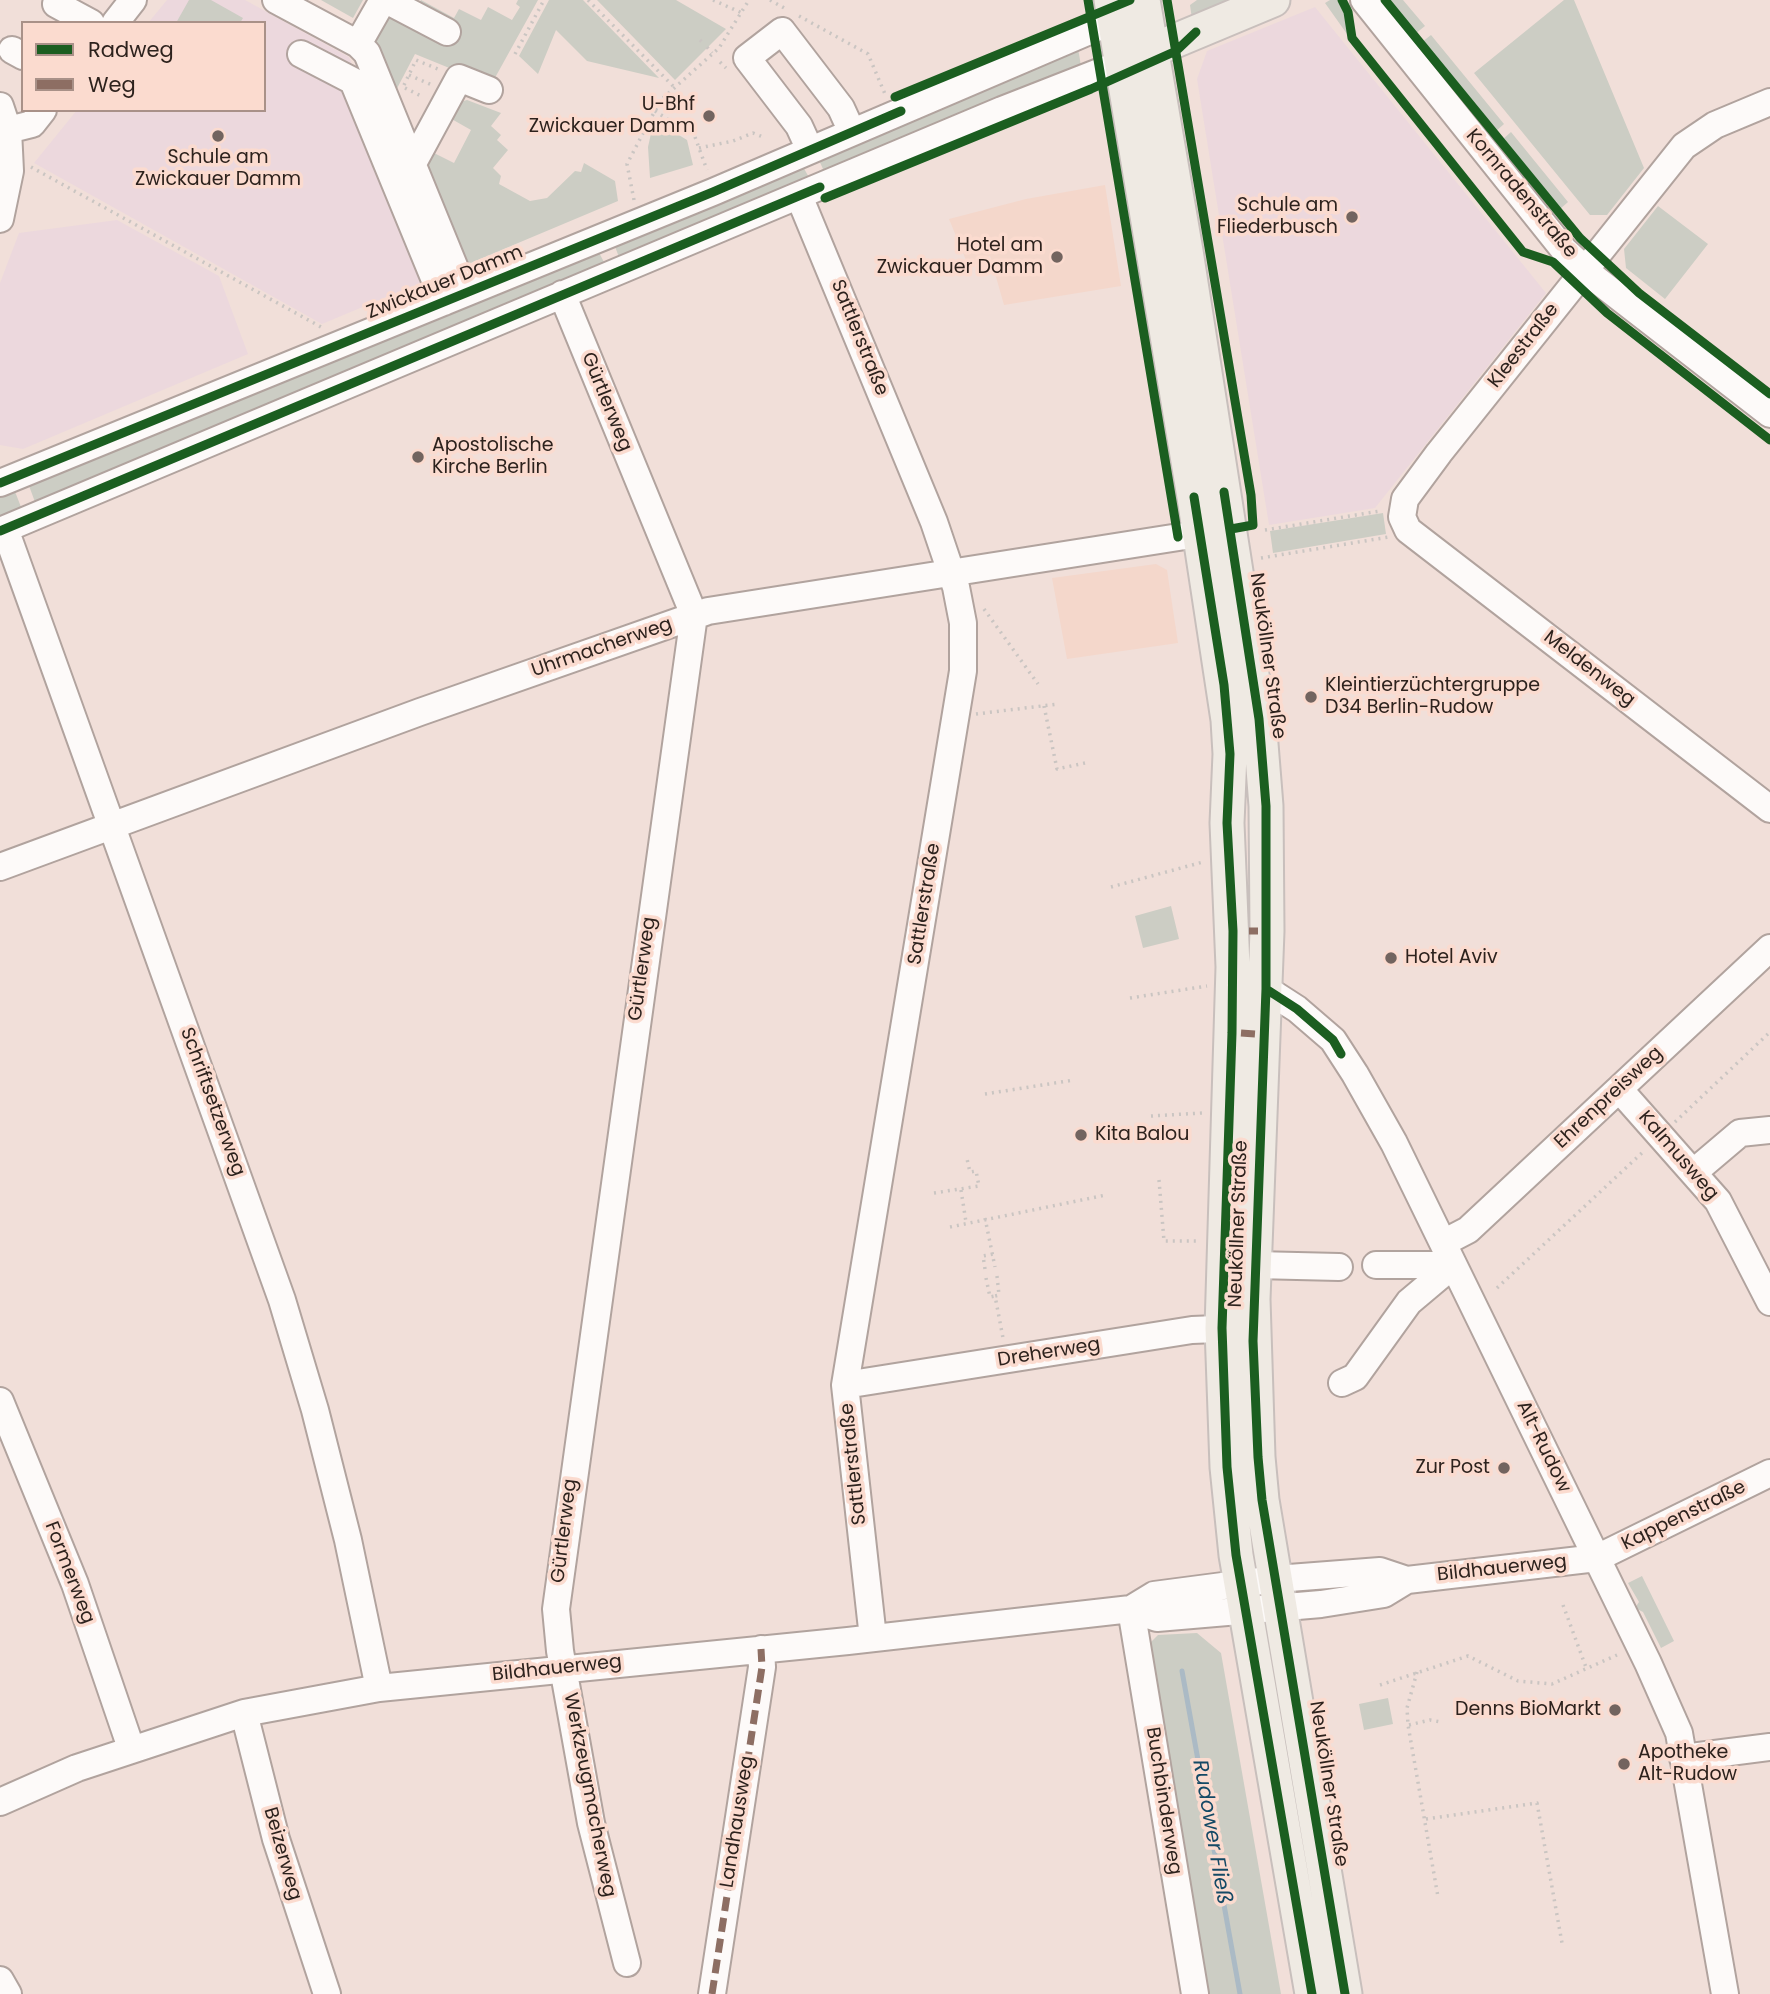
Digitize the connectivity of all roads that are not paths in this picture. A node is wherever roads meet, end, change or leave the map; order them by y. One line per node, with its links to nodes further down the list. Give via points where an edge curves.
1 (133, 0): 9 (street)
2 (276, 0): 11 (street)
3 (384, 0): 10 (street); 11 (street)
4 (1273, 0): 13 (main road)
5 (1364, 0): 23 (street, Kornradenstraße, via 1564,250)
6 (56, 4): 8 (street)
7 (1135, 5): 13 (main road, Neuköllner Straße); 17 (street, Zwickauer Damm)
8 (87, 21)
9 (117, 21)
10 (447, 32)
11 (358, 44): 20 (street, via 367,53)
12 (301, 54): 25 (street, via 353,81)
13 (1137, 57): 21 (street); 29 (main road, Neuköllner Straße)
14 (489, 90): 20 (street, via 448,83)
15 (1770, 102): 23 (street, Kleestraße, via 1715,125 1684,146)
16 (41, 112): 18 (street)
17 (852, 132): 19 (street, Zwickauer Damm); 19 (street, via 841,108 782,31 747,58 799,126)
18 (9, 139): 22 (street, via 8,193)
19 (810, 150): 25 (street, Zwickauer Damm)
20 (412, 165): 25 (street)
21 (799, 196): 24 (street); 31 (street, Sattlerstraße)
22 (0, 219)
23 (1585, 269): 26 (street, Kornradenstraße); 30 (street, Kleestraße, via 1405,499)
24 (562, 294): 28 (street); 32 (street, Gürtlerweg)
25 (455, 297): 27 (street, Zwickauer Damm)
26 (1770, 414)
27 (0, 484)
28 (2, 530): 34 (street, Schriftsetzerweg)
29 (1215, 531): 31 (street, Uhrmacherweg); 36 (main road, Neuköllner Straße, via 1230,754); 37 (main road, Neuköllner Straße, via 1259,719)
30 (1401, 533): 33 (street, Meldenweg)
31 (951, 572): 32 (street, Uhrmacherweg); 51 (street, Sattlerstraße, via 963,623 962,671)
32 (694, 615): 34 (street, Uhrmacherweg); 60 (street, Gürtlerweg, via 558,1578 556,1609)
33 (1770, 809)
34 (112, 826): 35 (street, Uhrmacherweg); 61 (street, Schriftsetzerweg, via 282,1300 315,1410)
35 (0, 867)
36 (1230, 886): 37 (main road); 39 (main road, Neuköllner Straße)
37 (1267, 888): 40 (main road, Neuköllner Straße)
38 (1770, 948): 41 (street, Ehrenpreisweg)
39 (1220, 976): 40 (street, Alt-Rudow); 49 (main road, Neuköllner Straße)
40 (1266, 989): 44 (street, Alt-Rudow, via 1333,1040 1394,1143); 45 (main road, Neuköllner Straße)
41 (1619, 1089): 43 (street, Kalmusweg); 44 (street, Ehrenpreisweg)
42 (1770, 1130): 43 (street, via 1740,1133)
43 (1694, 1172): 48 (street, Kalmusweg, via 1718,1201)
44 (1448, 1254): 46 (street); 50 (street, Ehrenpreisweg, via 1354,1377); 54 (street, Alt-Rudow)
45 (1255, 1265): 47 (street); 49 (main road, Neuköllner Straße)
46 (1376, 1265)
47 (1339, 1267)
48 (1770, 1302)
49 (1238, 1328): 51 (street, Dreherweg); 55 (main road, Neuköllner Straße); 56 (main road, Neuköllner Straße, via 1227,1467)
50 (1342, 1383)
51 (845, 1385): 58 (street, Sattlerstraße)
52 (0, 1401): 64 (street, Formerweg, via 75,1584)
53 (1770, 1473): 54 (street, Kappenstraße)
54 (1597, 1558): 55 (street, Bildhauerweg, via 1406,1580 1384,1594); 65 (street, Alt-Rudow, via 1671,1712)
55 (1279, 1593): 56 (street, Bildhauerweg); 74 (main road, Neuköllner Straße)
56 (1243, 1597): 57 (street, Bildhauerweg, via 1154,1595); 73 (main road, Neuköllner Straße)
57 (1131, 1609): 58 (street, Bildhauerweg); 72 (street, Buchbinderweg)
58 (873, 1638): 59 (street, Bildhauerweg)
59 (761, 1649): 60 (street, Bildhauerweg); 71 (street, Landhausweg)
60 (563, 1668): 61 (street, Bildhauerweg); 67 (street, Werkzeugmacherweg, via 597,1852)
61 (379, 1688): 62 (street, Bildhauerweg)
62 (244, 1713): 64 (street, Bildhauerweg); 70 (street, Beizerweg, via 276,1839)
63 (1770, 1747): 65 (street)
64 (131, 1748): 66 (street, Bildhauerweg)
65 (1683, 1758): 75 (street, Alt-Rudow)
66 (0, 1802)
67 (627, 1963)
68 (0, 1980): 69 (street)
69 (8, 1994)
70 (327, 1994)
71 (712, 1994)
72 (1195, 1994)
73 (1312, 1994)
74 (1345, 1994)
75 (1725, 1994)

